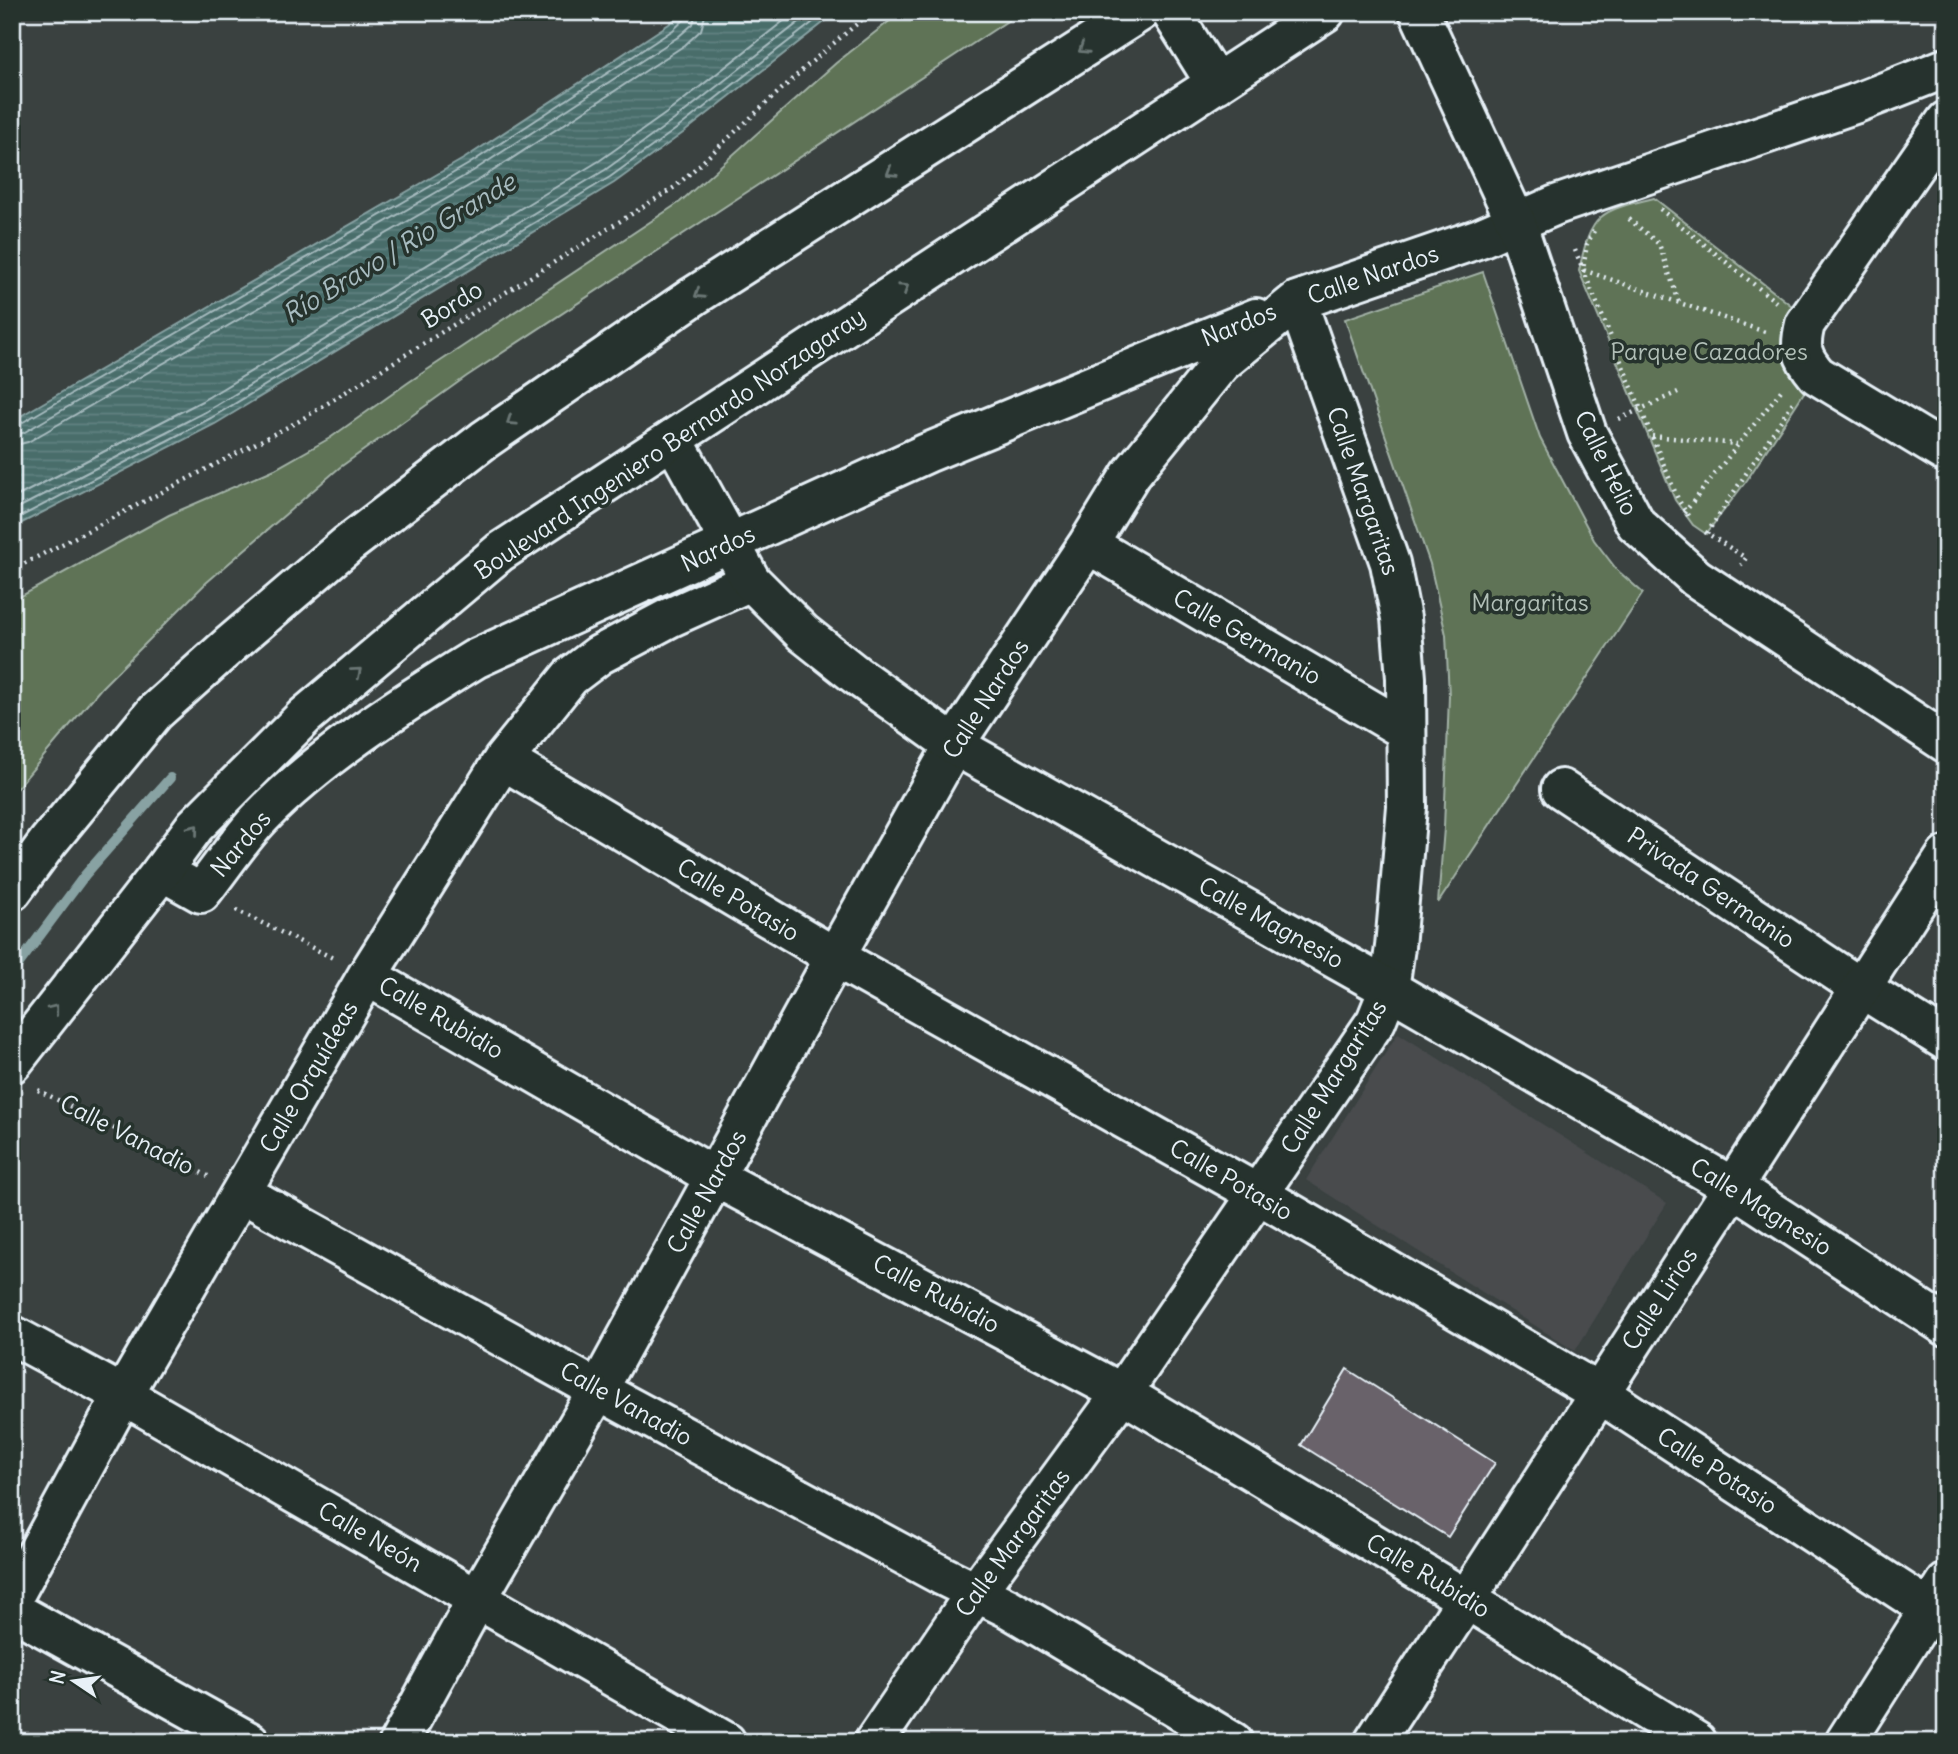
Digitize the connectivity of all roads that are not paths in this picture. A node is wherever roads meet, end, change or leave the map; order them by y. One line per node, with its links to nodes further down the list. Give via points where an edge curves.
1 (1140, 12): 22 (main road, one-way to 22, via 694,296 484,440 347,545 155,712)
2 (1171, 12): 6 (main road)
3 (1325, 12): 6 (main road, Boulevard Ingeniero Bernardo Norzagaray)
4 (1419, 12): 8 (main road, Calle Helio)
5 (1946, 68): 8 (main road, Calle Nardos)
6 (1216, 84): 10 (main road, Boulevard Ingeniero Bernardo Norzagaray, one-way to 6)
7 (1941, 139): 11 (main road, via 1807,350)
8 (1516, 222): 9 (main road, Calle Nardos); 16 (main road, Calle Helio, via 1587,433 1636,524 1696,578)
9 (1297, 301): 12 (main road, Nardos, via 927,453); 13 (main road, Calle Nardos, via 1221,363 1131,474); 15 (main road, Calle Margaritas, via 1390,562 1401,618)
10 (673, 439): 12 (main road, Calle Magnesio); 21 (main road, Boulevard Ingeniero Bernardo Norzagaray, one-way to 10, via 195,826 305,716 500,552)
11 (1946, 453)
12 (730, 543): 14 (main road, Calle Magnesio); 21 (main road, Nardos, via 475,659 418,694 324,761 260,818 201,892)
13 (1088, 544): 15 (main road, Calle Germanio); 17 (main road, Calle Nardos)
14 (751, 581): 17 (main road, Calle Magnesio, via 803,633); 18 (main road, Calle Orquídeas, via 599,655 570,677)
15 (1405, 730): 26 (main road, Calle Margaritas, via 1407,807)
16 (1946, 743)
17 (954, 745): 23 (main road, Calle Nardos); 26 (main road, Calle Magnesio)
18 (503, 761): 23 (main road, Calle Potasio); 24 (main road, Calle Orquídeas)
19 (1561, 789): 25 (main road, Privada Germanio)
20 (1946, 856): 25 (main road, Calle Lirios)
21 (162, 872): 28 (main road, Boulevard Ingeniero Bernardo Norzagaray, one-way to 21)
22 (12, 891)
23 (835, 957): 29 (main road, Calle Nardos); 32 (main road, Calle Potasio)
24 (367, 976): 29 (main road, Calle Rubidio); 31 (main road, Calle Orquídeas)
25 (1861, 988): 27 (main road); 30 (main road, Calle Lirios)
26 (1389, 989): 30 (main road, Calle Magnesio); 32 (main road, Calle Margaritas, via 1376,1021)
27 (1946, 1041)
28 (24, 1076)
29 (715, 1177): 35 (main road, Calle Nardos); 36 (main road, Calle Rubidio)
30 (1733, 1187): 33 (main road, Calle Magnesio); 37 (main road, Calle Lirios)
31 (242, 1193): 35 (main road, Calle Vanadio); 38 (main road, Calle Orquídeas)
32 (1258, 1195): 36 (main road, Calle Margaritas); 37 (main road, Calle Potasio)
33 (1946, 1326)
34 (12, 1335): 38 (main road, Calle Neón)
35 (598, 1390): 39 (main road, Calle Vanadio); 41 (main road, Calle Nardos)
36 (1122, 1393): 39 (main road, Calle Margaritas); 42 (main road, Calle Rubidio)
37 (1599, 1393): 42 (main road, Calle Lirios); 43 (main road, Calle Potasio)
38 (123, 1395): 40 (main road, Calle Orquídeas); 41 (main road, Calle Neón)
39 (976, 1592): 48 (main road, Calle Margaritas); 49 (main road, Calle Vanadio)
40 (12, 1599)
41 (477, 1599): 46 (main road, Calle Nardos); 47 (main road, Calle Neón)
42 (1466, 1599): 50 (main road, Calle Lirios); 51 (main road, Calle Rubidio)
43 (1940, 1604): 52 (main road)
44 (12, 1610): 45 (main road)
45 (250, 1742)
46 (399, 1742)
47 (726, 1742)
48 (874, 1742)
49 (1233, 1742)
50 (1374, 1742)
51 (1696, 1742)
52 (1845, 1742)

